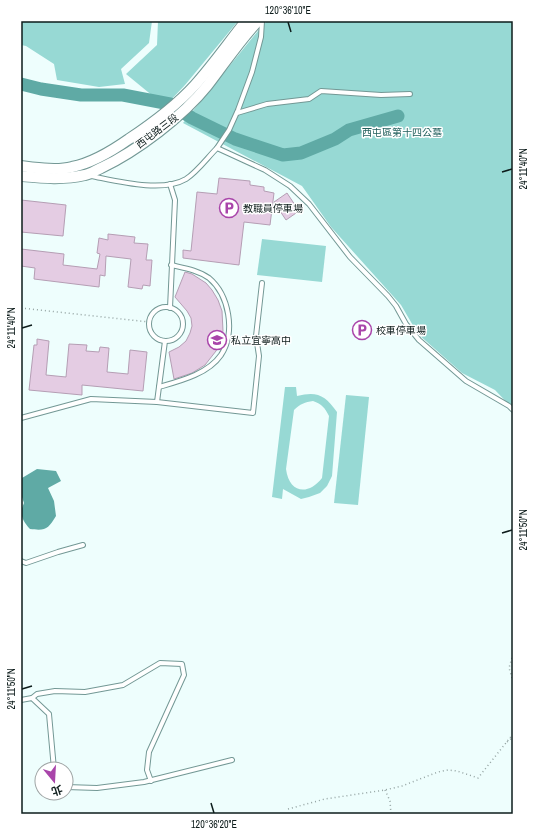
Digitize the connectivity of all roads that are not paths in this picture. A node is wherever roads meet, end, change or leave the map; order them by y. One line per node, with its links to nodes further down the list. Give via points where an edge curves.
1 (246, 21): 7 (street, 西屯路三段, via 195,85 178,102 152,124 112,151 72,168)
2 (258, 21): 8 (street, 西屯路三段, via 188,108 118,160)
3 (262, 21): 5 (lane, via 261,37 252,72)
4 (410, 94): 5 (lane, via 321,91 309,100 267,104)
5 (237, 112): 6 (lane)
6 (217, 148): 10 (lane, via 186,179); 17 (lane, via 265,170 290,186 309,204 350,257 388,296 419,340 466,381)
7 (21, 166)
8 (87, 175): 9 (street, 西屯路三段, via 60,179); 10 (lane, via 138,185)
9 (21, 176)
10 (170, 184): 11 (lane, via 175,200)
11 (171, 265): 13 (lane); 15 (lane, via 192,269 208,278 221,293 228,315 228,339 221,355 205,370 182,381)
12 (262, 283): 16 (lane, via 256,336 259,356 253,413)
13 (170, 308): 14 (lane, via 178,313 183,327 179,336); 14 (lane, via 157,310 149,322 153,335)
14 (165, 341): 15 (lane)
15 (159, 387): 16 (lane)
16 (157, 402): 18 (lane, via 91,399)
17 (513, 410)
18 (21, 418)
19 (83, 545): 20 (lane, via 26,563)
20 (21, 561)
21 (32, 698): 22 (lane); 24 (lane, via 49,714); 25 (lane, via 37,694 55,691 85,692 123,685 160,663 182,664 184,675 149,752 147,770)
22 (21, 700)
23 (232, 760): 25 (lane)
24 (53, 761)
25 (150, 781): 26 (lane, via 97,788)
26 (74, 787)

